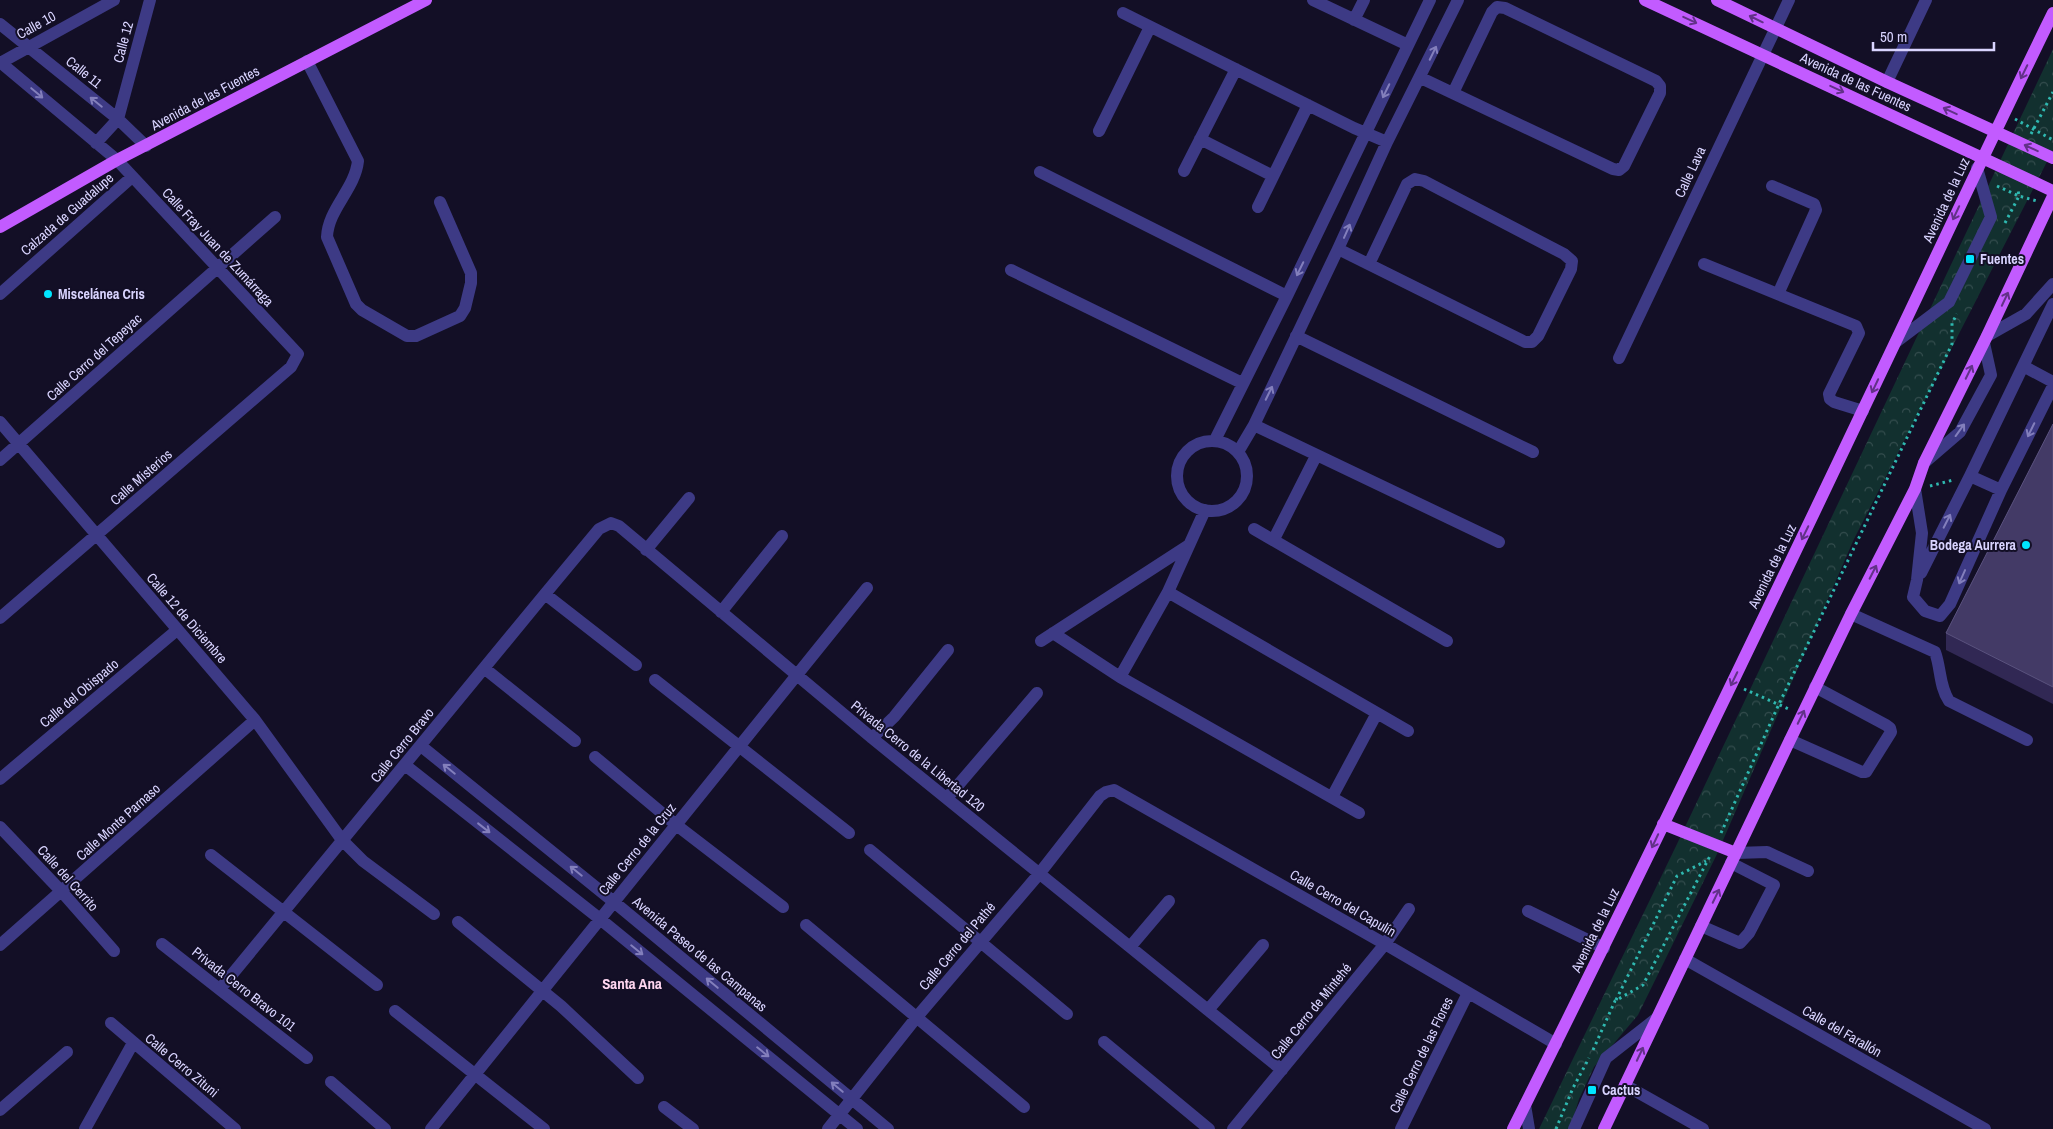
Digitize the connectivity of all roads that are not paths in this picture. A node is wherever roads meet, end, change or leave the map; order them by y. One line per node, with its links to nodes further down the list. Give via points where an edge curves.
1 (114, 0): 19 (street, Calle 10)
2 (150, 0): 28 (street, Calle 12)
3 (426, 0): 21 (main road, Avenida de las Fuentes)
4 (1313, 0): 14 (street)
5 (1364, 0): 14 (street)
6 (1430, 0): 18 (street)
7 (1458, 0): 24 (street, one-way to 7)
8 (1646, 0): 20 (main road, Avenida de las Fuentes, one-way to 20)
9 (1717, 0): 17 (main road, Avenida de las Fuentes, one-way to 9)
10 (1789, 0): 17 (street, Calle Lava)
11 (1926, 0): 25 (street)
12 (1123, 13): 16 (street)
13 (2053, 13): 31 (main road, Avenida de la Luz, one-way to 31)
14 (1354, 20): 18 (street)
15 (0, 24): 19 (street, Calle 11)
16 (1150, 27): 23 (street); 29 (street)
17 (1775, 28): 20 (street, Calle Lava); 25 (main road, Avenida de las Fuentes)
18 (1408, 45): 30 (street, one-way to 30)
19 (29, 46): 22 (street, Calle 10); 28 (street, Calle 11, one-way to 19)
20 (1762, 54): 38 (main road, Avenida de las Fuentes, one-way to 38); 64 (street, Calle Lava)
21 (307, 61): 35 (main road, Avenida de las Fuentes); 46 (street, via 358,161 357,173 327,226 327,237 356,304 407,336 416,336 460,316 465,308 471,273)
22 (0, 62): 34 (street, one-way to 34)
23 (1236, 69): 27 (street); 32 (street)
24 (1421, 78): 26 (street); 33 (street)
25 (1887, 82): 31 (main road, Avenida de las Fuentes, one-way to 25)
26 (1453, 93): 26 (street, via 1619,170 1624,166 1660,93 1660,86 1656,81 1514,12 1497,8 1492,12)
27 (1308, 105): 30 (street); 41 (street)
28 (118, 119): 34 (street, Calle 12); 35 (street, Calle 11)
29 (1099, 131)
30 (1366, 132): 33 (street); 58 (street, one-way to 58)
31 (1994, 132): 36 (main road, Avenida de las Fuentes, one-way to 31); 38 (main road, Avenida de la Luz)
32 (1200, 139): 39 (street); 41 (street)
33 (1387, 142): 50 (street, one-way to 33)
34 (96, 143): 37 (street)
35 (146, 146): 37 (main road, Avenida de las Fuentes)
36 (2053, 158)
37 (117, 160): 42 (street, Calle Fray Juan de Zumárraga); 49 (main road, Avenida de las Fuentes)
38 (1979, 163): 44 (main road, Avenida de las Fuentes, via 2014,173); 62 (main road, Avenida de la Luz, one-way to 62); 62 (street, via 1992,217 1949,302)
39 (1184, 171)
40 (1040, 172): 58 (street)
41 (1273, 176): 47 (street)
42 (132, 177): 53 (street, Calle Fray Juan de Zumárraga); 56 (street, Calzada de Guadalupe)
43 (1772, 186): 57 (street, via 1814,204 1816,210)
44 (2053, 192)
45 (2051, 200): 61 (main road, one-way to 45)
46 (440, 202)
47 (1258, 207)
48 (276, 217): 53 (street, Calle Cerro del Tepeyac)
49 (0, 227)
50 (1338, 249): 51 (street); 60 (street)
51 (1369, 264): 51 (street, via 1525,342 1532,342 1538,336 1572,261 1564,254 1415,179 1407,184)
52 (1704, 264): 57 (street)
53 (218, 267): 63 (street, Calle Fray Juan de Zumárraga); 73 (street, Calle Cerro del Tepeyac)
54 (1010, 270): 67 (street)
55 (2053, 284): 61 (street, via 2026,314)
56 (0, 294)
57 (1778, 294): 69 (street, via 1859,330 1829,394 1834,402)
58 (1287, 296): 67 (street)
59 (2053, 304): 65 (street)
60 (1296, 336): 71 (street, one-way to 60); 75 (street)
61 (1986, 340): 78 (main road, one-way to 61); 78 (street, one-way to 61, via 1960,432 1990,375)
62 (1896, 342): 69 (main road, Avenida de la Luz, one-way to 69)
63 (298, 354): 86 (street, Calle Misterios, via 291,367)
64 (1619, 358)
65 (2023, 366): 66 (street); 79 (street)
66 (2053, 382)
67 (1242, 383): 72 (street)
68 (2053, 386): 81 (street, one-way to 81)
69 (1863, 412): 128 (main road, Avenida de la Luz, one-way to 128)
70 (0, 422): 73 (street, Calle 12 de Diciembre)
71 (1254, 425): 74 (street); 76 (street)
72 (1215, 440): 74 (street); 83 (street, via 1190,448 1177,471 1178,486 1185,499 1196,508)
73 (18, 444): 77 (street, Calle Cerro del Tepeyac); 86 (street, Calle 12 de Diciembre)
74 (1238, 452): 83 (street, via 1248,477 1244,491 1236,502 1224,509)
75 (1533, 452)
76 (1316, 456): 88 (street); 89 (street)
77 (0, 460)
78 (1924, 463): 80 (main road)
79 (1970, 476): 81 (street); 92 (street, one-way to 79)
80 (1915, 489): 92 (street, via 1922,532); 97 (main road, one-way to 80)
81 (2001, 490): 92 (street, one-way to 92, via 1950,604 1940,616 1924,611 1913,597)
82 (689, 498): 91 (street)
83 (1205, 510): 90 (street)
84 (612, 523): 91 (street, Privada Cerro de la Libertad 120); 95 (street, Calle Cerro Bravo, via 599,530)
85 (1254, 528): 88 (street)
86 (96, 536): 98 (street, Calle Misterios); 99 (street, Calle 12 de Diciembre)
87 (782, 536): 96 (street)
88 (1274, 539): 102 (street)
89 (1499, 542)
90 (1189, 545): 94 (street); 100 (street)
91 (646, 550): 96 (street, Privada Cerro de la Libertad 120)
92 (1917, 580)
93 (867, 588): 106 (street, Calle Cerro de la Cruz)
94 (1168, 592): 107 (street); 111 (street)
95 (545, 594): 104 (street); 105 (street, Calle Cerro Bravo)
96 (721, 612): 106 (street, Privada Cerro de la Libertad 120)
97 (1851, 614): 109 (main road); 116 (street, via 1935,652 1940,665 1942,691 1948,701)
98 (0, 618)
99 (177, 630): 112 (street, Calle 12 de Diciembre); 122 (street, Calle del Obispado)
100 (1053, 633): 101 (street); 107 (street)
101 (1041, 641)
102 (1447, 641)
103 (948, 650): 114 (street, via 894,717)
104 (636, 665)
105 (484, 668): 117 (street); 119 (street, Calle Cerro Bravo)
106 (796, 676): 114 (street, Privada Cerro de la Libertad 120); 118 (street, Calle Cerro de la Cruz)
107 (1120, 677): 124 (street)
108 (655, 680): 118 (street)
109 (1815, 687): 115 (main road, one-way to 109); 115 (street, via 1886,725 1891,732 1866,772)
110 (1037, 693): 125 (street)
111 (1377, 713): 113 (street); 124 (street)
112 (255, 720): 131 (street, Calle 12 de Diciembre); 137 (street, Calle Monte Parnaso)
113 (1408, 731)
114 (872, 738): 125 (street, Privada Cerro de la Libertad 120)
115 (1790, 740): 134 (main road)
116 (2026, 740)
117 (575, 741)
118 (739, 745): 127 (street, Calle Cerro de la Cruz); 130 (street)
119 (421, 746): 121 (street, Calle Cerro Bravo); 139 (street, Avenida Paseo de las Campanas, one-way to 119)
120 (594, 757): 127 (street)
121 (405, 765): 131 (street, Calle Cerro Bravo); 145 (street, one-way to 145)
122 (0, 779)
123 (1114, 790): 136 (street, Calle Cerro del Pathé, via 1100,796); 151 (street, Calle Cerro del Capulín)
124 (1332, 797): 126 (street)
125 (948, 798): 136 (street, Privada Cerro de la Libertad 120)
126 (1359, 813)
127 (676, 824): 139 (street, Calle Cerro de la Cruz); 140 (street)
128 (1663, 824): 134 (main road, via 1716,844); 155 (main road, Avenida de la Luz, one-way to 155)
129 (0, 827): 137 (street, Calle del Cerrito)
130 (849, 833)
131 (342, 840): 143 (street, Calle Cerro Bravo); 144 (street, Calle 12 de Diciembre, via 363,861)
132 (870, 850): 149 (street)
133 (210, 855): 143 (street)
134 (1734, 858): 135 (street, via 1766,852); 148 (main road, one-way to 134); 148 (street, via 1774,885 1749,933 1740,943)
135 (1808, 871)
136 (1039, 874): 149 (street, Calle Cerro del Pathé); 154 (street, Privada Cerro de la Libertad 120)
137 (62, 892): 152 (street, Calle Monte Parnaso); 156 (street, Calle del Cerrito)
138 (1169, 901): 154 (street)
139 (614, 902): 145 (street, Calle Cerro de la Cruz); 178 (street, Avenida Paseo de las Campanas, one-way to 139)
140 (783, 907)
141 (1409, 909): 151 (street, Calle Cerro de Mintehé)
142 (1528, 911): 155 (street)
143 (284, 913): 158 (street); 159 (street, Calle Cerro Bravo)
144 (434, 914)
145 (600, 919): 160 (street, Calle Cerro de la Cruz); 183 (street, one-way to 183)
146 (458, 922): 160 (street)
147 (806, 925): 165 (street)
148 (1701, 926): 157 (main road)
149 (979, 942): 164 (street); 165 (street, Calle Cerro del Pathé)
150 (162, 944): 159 (street, Privada Cerro Bravo 101)
151 (1385, 944): 161 (street, Calle Cerro del Capulín); 173 (street, Calle Cerro de Mintehé)
152 (0, 945)
153 (1263, 945): 162 (street)
154 (1130, 948): 162 (street, Privada Cerro de la Libertad 120)
155 (1604, 948): 170 (main road, Avenida de la Luz)
156 (114, 951)
157 (1685, 959): 166 (main road); 201 (street, Calle del Farallón)
158 (377, 984)
159 (220, 989): 172 (street, Privada Cerro Bravo 101)
160 (542, 991): 174 (street, Calle Cerro de la Cruz); 175 (street)
161 (1468, 993): 170 (street, Calle Cerro del Capulín); 195 (street, Calle Cerro de las Flores)
162 (1208, 1010): 173 (street, Privada Cerro de la Libertad 120)
163 (395, 1011): 174 (street)
164 (1067, 1014)
165 (916, 1018): 178 (street, Calle Cerro del Pathé); 181 (street)
166 (1657, 1018): 177 (main road, one-way to 166); 198 (street, via 1606,1058)
167 (111, 1023): 169 (street, Calle Cerro Zituni)
168 (1104, 1042): 193 (street)
169 (133, 1043): 184 (street); 185 (street, Calle Cerro Zituni)
170 (1556, 1044): 179 (main road, Avenida de la Luz)
171 (67, 1052): 182 (street)
172 (307, 1058)
173 (1282, 1070): 194 (street, Calle Cerro de Mintehé)
174 (476, 1075): 187 (street, Calle Cerro de la Cruz); 188 (street)
175 (638, 1078)
176 (331, 1082): 186 (street)
177 (1625, 1085): 199 (main road); 200 (street)
178 (852, 1099): 183 (street, Calle Cerro del Pathé); 192 (street, Avenida Paseo de las Campanas)
179 (1525, 1105): 196 (main road, Avenida de la Luz); 197 (street)
180 (664, 1107): 189 (street)
181 (1024, 1107)
182 (0, 1110)
183 (839, 1115): 190 (street, Calle Cerro del Pathé); 191 (street)
184 (85, 1129)
185 (234, 1129)
186 (385, 1129)
187 (431, 1129)
188 (544, 1129)
189 (693, 1129)
190 (828, 1129)
191 (856, 1129)
192 (888, 1129)
193 (1209, 1129)
194 (1233, 1129)
195 (1401, 1129)
196 (1513, 1129)
197 (1529, 1129)
198 (1574, 1129)
199 (1604, 1129)
200 (1703, 1129)
201 (1985, 1129)

